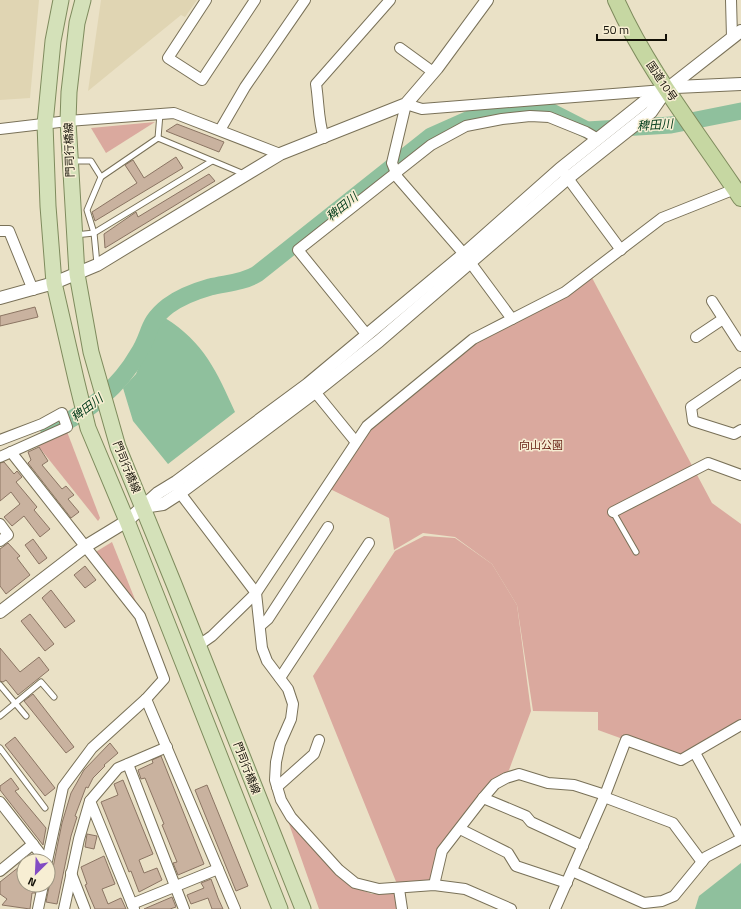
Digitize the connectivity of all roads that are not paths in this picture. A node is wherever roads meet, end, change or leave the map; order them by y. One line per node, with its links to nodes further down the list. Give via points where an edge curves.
1 (61, 0): 19 (main road, 門司行橋線, via 53,41)
2 (83, 0): 18 (main road, 門司行橋線, via 77,23)
3 (206, 0): 4 (street, via 168,58 202,80)
4 (255, 0)
5 (305, 0): 21 (street, via 245,87)
6 (390, 0): 23 (street, via 316,84 318,121)
7 (487, 0): 13 (street)
8 (616, 0): 15 (highway, 国道10号, via 628,28)
9 (627, 0): 15 (highway, 国道10号)
10 (731, 0): 11 (street)
11 (738, 34): 15 (street)
12 (400, 48): 13 (street)
13 (433, 72): 16 (street)
14 (741, 84): 15 (street)
15 (673, 86): 16 (street, via 422,109); 24 (street, via 644,102); 28 (street, via 651,112); 32 (highway, 国道10号)
16 (406, 104): 23 (street); 30 (street, via 392,163)
17 (160, 114): 18 (street); 21 (street, via 174,113); 22 (lane)
18 (68, 121): 19 (street); 26 (main road, 門司行橋線)
19 (45, 124): 20 (street); 40 (main road, 門司行橋線)
20 (0, 129)
21 (220, 130): 25 (street)
22 (158, 138): 27 (lane); 31 (lane)
23 (324, 138): 25 (street)
24 (598, 139): 28 (street); 30 (street, via 549,117 502,119 466,126 431,145)
25 (280, 154): 29 (street)
26 (70, 161): 31 (lane, via 91,161); 35 (main road, 門司行橋線)
27 (212, 161): 29 (lane); 34 (lane)
28 (564, 173): 36 (street); 37 (street)
29 (245, 174): 38 (street)
30 (396, 174): 37 (street); 46 (street, via 298,250)
31 (101, 177): 34 (lane, via 87,210)
32 (739, 188): 36 (street, via 662,218)
33 (0, 231): 41 (street, via 9,231)
34 (94, 233): 35 (lane); 38 (lane)
35 (74, 236): 39 (main road, 門司行橋線)
36 (621, 250): 44 (street, via 565,292)
37 (467, 259): 44 (street); 46 (street); 50 (street, via 379,341)
38 (97, 265): 39 (street)
39 (77, 274): 40 (street); 58 (main road, 門司行橋線, via 92,352 116,440)
40 (54, 283): 41 (street); 60 (main road, 門司行橋線, via 88,428)
41 (33, 290): 42 (street)
42 (0, 298)
43 (712, 301): 45 (street)
44 (512, 319): 53 (street, via 473,339 367,426)
45 (723, 319): 47 (street); 48 (street)
46 (367, 335): 50 (street)
47 (696, 336)
48 (741, 346)
49 (741, 373): 51 (street, via 691,407 693,420 734,434)
50 (312, 388): 53 (street); 57 (street)
51 (741, 430)
52 (0, 440): 54 (street, via 42,424 62,413 67,427)
53 (355, 441): 67 (street)
54 (11, 452): 55 (street); 65 (street)
55 (0, 457)
56 (741, 475): 59 (street, via 708,463)
57 (178, 488): 58 (street, via 163,504); 67 (street)
58 (143, 507): 60 (street); 70 (main road, 門司行橋線)
59 (613, 512): 66 (lane)
60 (127, 521): 65 (street); 112 (main road, 門司行橋線)
61 (0, 524): 63 (street, via 8,535)
62 (328, 527): 69 (street, via 268,619)
63 (0, 541)
64 (369, 543): 71 (street)
65 (86, 546): 68 (street); 74 (street, via 140,616 164,679)
66 (636, 552)
67 (256, 593): 69 (street); 70 (street, via 212,636)
68 (0, 612)
69 (260, 626): 71 (street, via 266,661)
70 (198, 645): 113 (main road, 門司行橋線)
71 (280, 678): 84 (street, via 288,689 293,704 291,719 280,744 276,762 275,780)
72 (0, 685): 75 (lane)
73 (54, 697): 75 (lane, via 41,682)
74 (146, 699): 80 (street); 95 (street, via 92,748 63,787)
75 (15, 703): 76 (lane); 77 (lane)
76 (0, 716)
77 (26, 716)
78 (740, 727): 82 (street)
79 (319, 740): 84 (street, via 314,754)
80 (167, 747): 83 (street); 97 (street)
81 (0, 748): 89 (lane)
82 (695, 753): 85 (street, via 681,760 626,740); 91 (street)
83 (128, 764): 87 (street, via 118,768); 103 (street)
84 (278, 787): 104 (street, via 281,800 291,817 339,870 355,883 379,889)
85 (605, 796): 86 (street, via 574,785 548,783 519,774 495,784); 93 (street); 96 (street, via 673,823)
86 (483, 798): 90 (street); 93 (street, via 526,816 531,822)
87 (90, 801): 100 (street); 106 (street)
88 (0, 803): 92 (street)
89 (45, 808)
90 (460, 828): 101 (street, via 508,853 516,866); 102 (street, via 442,851)
91 (741, 838): 96 (street, via 706,857)
92 (33, 844): 94 (street); 98 (street)
93 (583, 846): 99 (street)
94 (40, 853)
95 (48, 853)
96 (702, 862): 99 (street, via 674,896 662,901 644,903)
97 (218, 869): 103 (street); 111 (street)
98 (0, 870)
99 (572, 871): 101 (street)
100 (71, 873): 108 (street); 109 (street)
101 (567, 883): 116 (street)
102 (434, 885): 104 (street); 115 (street, via 465,888)
103 (176, 886): 106 (street); 110 (street)
104 (399, 889): 114 (street)
105 (41, 893): 107 (street)
106 (133, 907)
107 (38, 909)
108 (64, 909)
109 (85, 909)
110 (184, 909)
111 (235, 909)
112 (280, 909)
113 (303, 909)
114 (402, 909)
115 (510, 909)
116 (555, 909)

